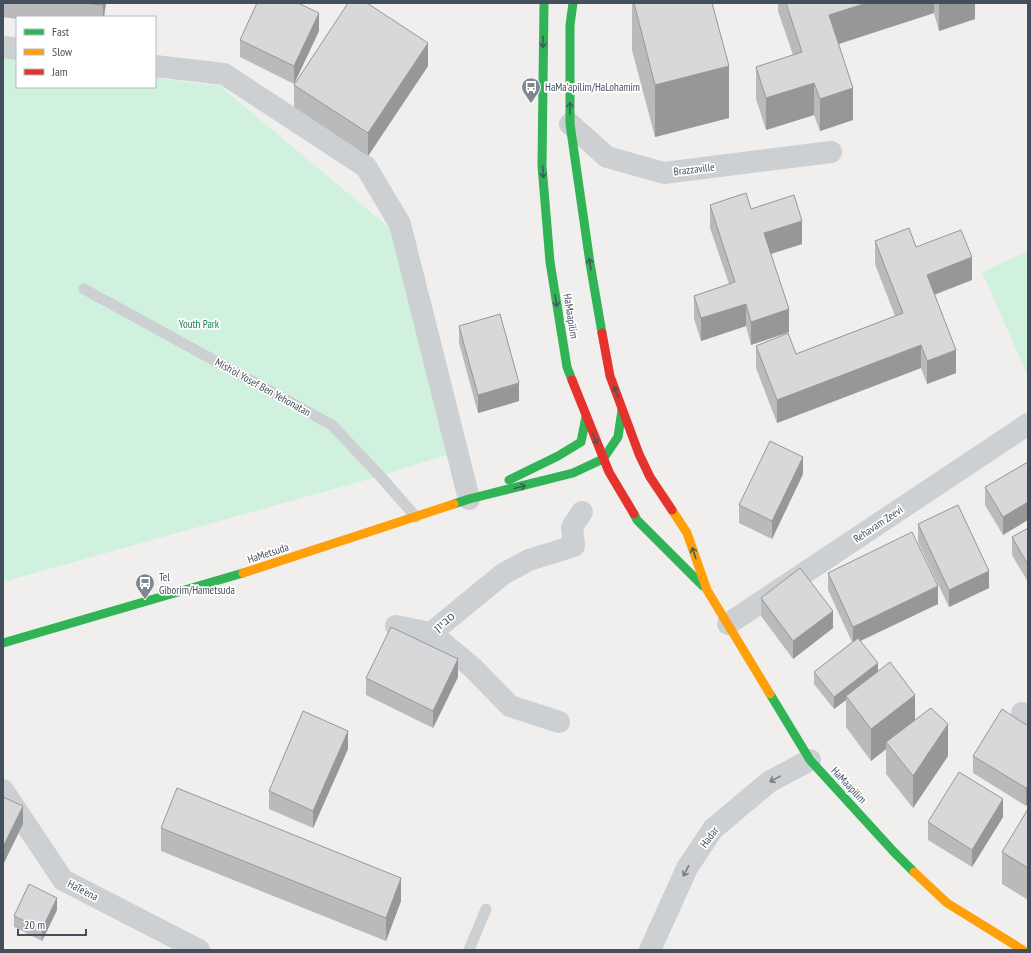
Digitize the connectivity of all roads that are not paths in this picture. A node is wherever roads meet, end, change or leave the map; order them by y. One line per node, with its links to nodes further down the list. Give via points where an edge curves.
1 (544, 3): 10 (street, HaMaapilim, one-way to 10, via 542,166 550,262 567,367)
2 (573, 3): 6 (street, HaMaapilim, one-way to 2, via 570,25)
3 (3, 47): 4 (street)
4 (16, 49)
5 (156, 66): 13 (street, via 224,74 366,167 400,224)
6 (570, 124): 7 (street, Brazzaville, via 607,157 664,173); 9 (street, HaMaapilim, one-way to 6, via 610,376 590,263)
7 (831, 152)
8 (84, 289): 15 (lane, Mish'ol Yosef Ben Yehonatan, via 332,425)
9 (622, 409): 12 (street, via 618,437); 16 (street, HaMaapilim, one-way to 9, via 686,533 650,477)
10 (586, 417): 12 (street, HaMaapilim, one-way to 12); 13 (street, HaMetsuda, via 581,442 558,456)
11 (1028, 424): 17 (street, Rehavam Zeevi)
12 (603, 460): 13 (street, HaMetsuda, one-way to 12, via 573,473); 16 (street, HaMaapilim, via 637,520)
13 (469, 499): 15 (street, HaMetsuda)
14 (582, 512): 19 (street, סביון, via 572,527 574,546 529,560 503,574)
15 (416, 517): 20 (street, HaMetsuda, via 241,574)
16 (707, 590): 17 (street, HaMaapilim)
17 (728, 624): 22 (street, HaMaapilim)
18 (396, 626): 19 (street)
19 (431, 633): 21 (street, סביון, via 473,668 510,706)
20 (3, 643)
21 (559, 722)
22 (810, 760): 27 (street, Hadar, one-way to 27, via 769,782 713,829 687,868); 28 (street, HaMaapilim, via 893,851 947,903)
23 (3, 790): 25 (street, HaTe'ena, via 63,880)
24 (486, 909): 26 (lane)
25 (198, 950)
26 (469, 950)
27 (650, 950)
28 (1023, 950)

